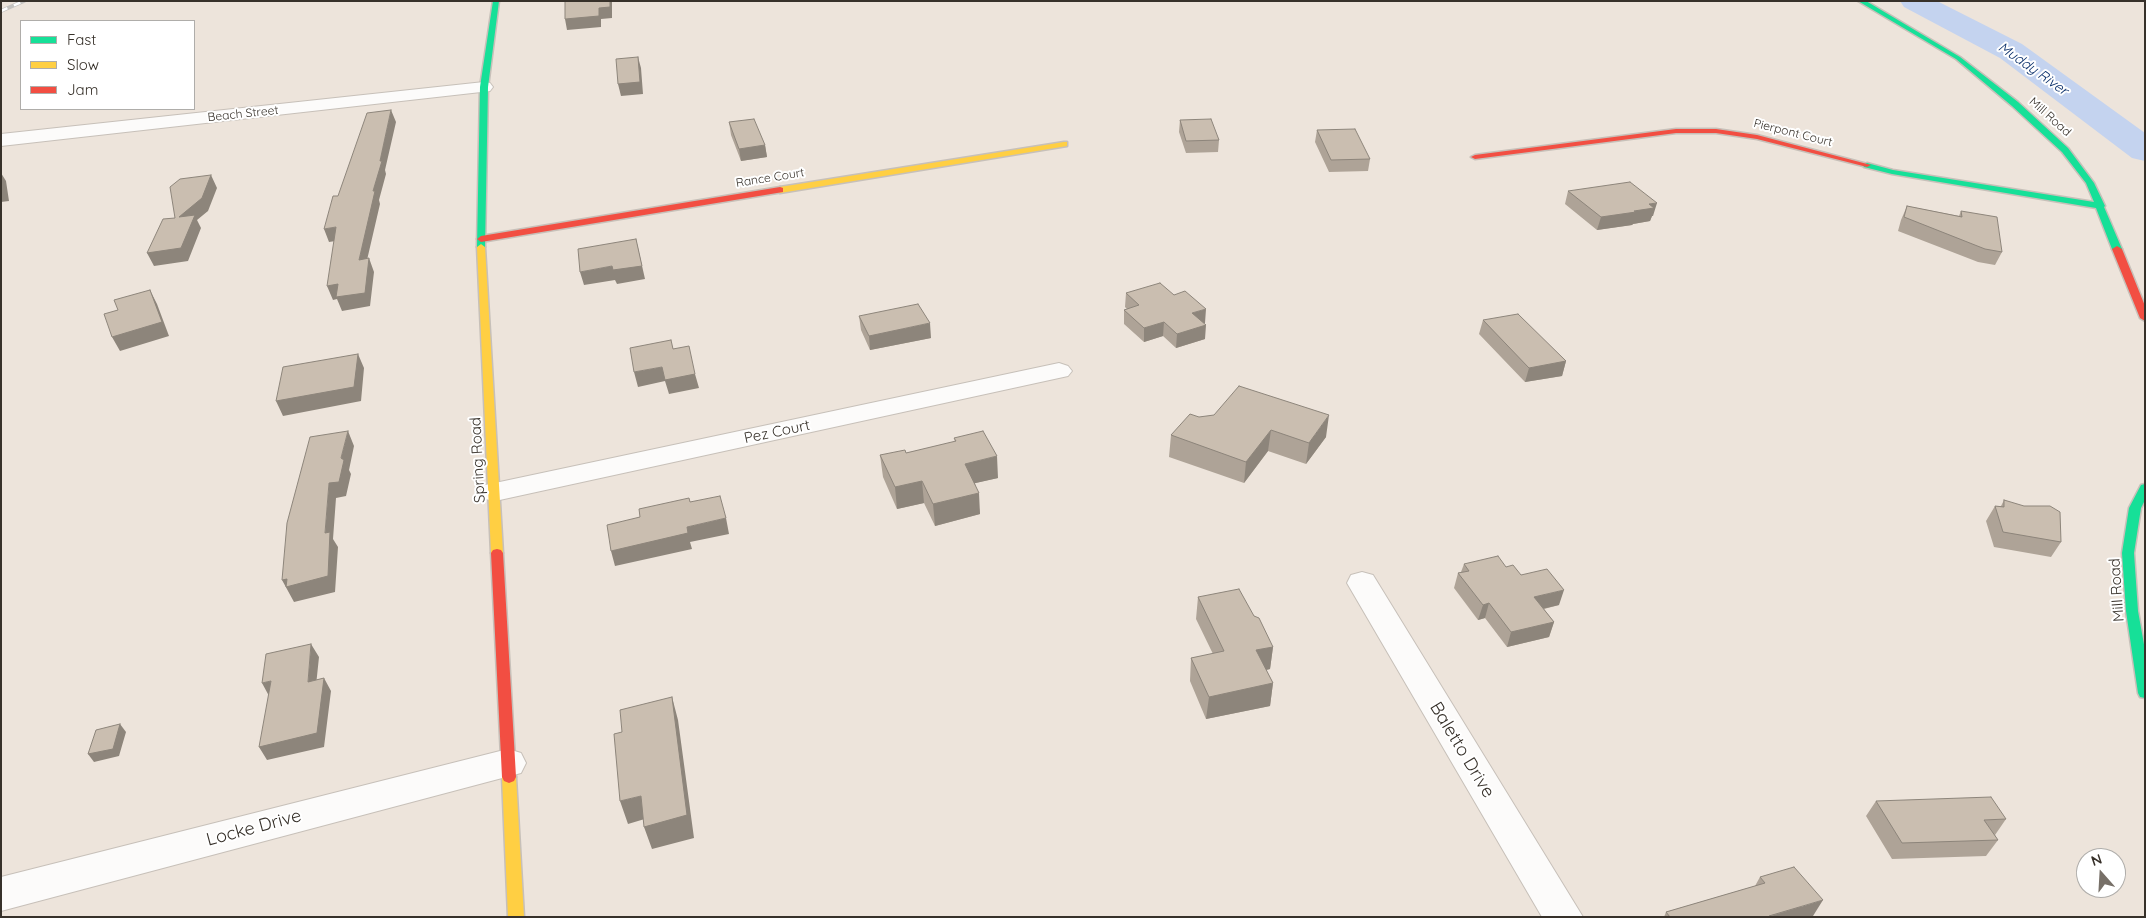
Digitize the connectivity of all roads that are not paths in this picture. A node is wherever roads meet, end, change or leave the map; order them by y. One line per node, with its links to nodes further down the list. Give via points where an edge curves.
1 (496, 1): 3 (street, Spring Road)
2 (1861, 1): 7 (street, Mill Road, via 1958,58 2015,104 2084,171)
3 (484, 87): 4 (street, Beach Street); 8 (street, Spring Road)
4 (1, 140)
5 (1064, 144): 8 (street, Rance Court)
6 (1475, 157): 7 (street, Pierpont Court, via 1676,131 1716,131 1757,136 1892,172)
7 (2101, 206): 9 (street, Mill Road)
8 (481, 239): 12 (street, Spring Road)
9 (2145, 318)
10 (1059, 371): 12 (street, Pez Court)
11 (2145, 488): 14 (street, Mill Road, via 2136,508 2128,553 2132,611)
12 (495, 492): 15 (street, Spring Road)
13 (1362, 582): 18 (street, Baletto Drive)
14 (2145, 693)
15 (508, 763): 16 (street, Locke Drive); 17 (street, Spring Road)
16 (1, 894)
17 (516, 917)
18 (1563, 917)

